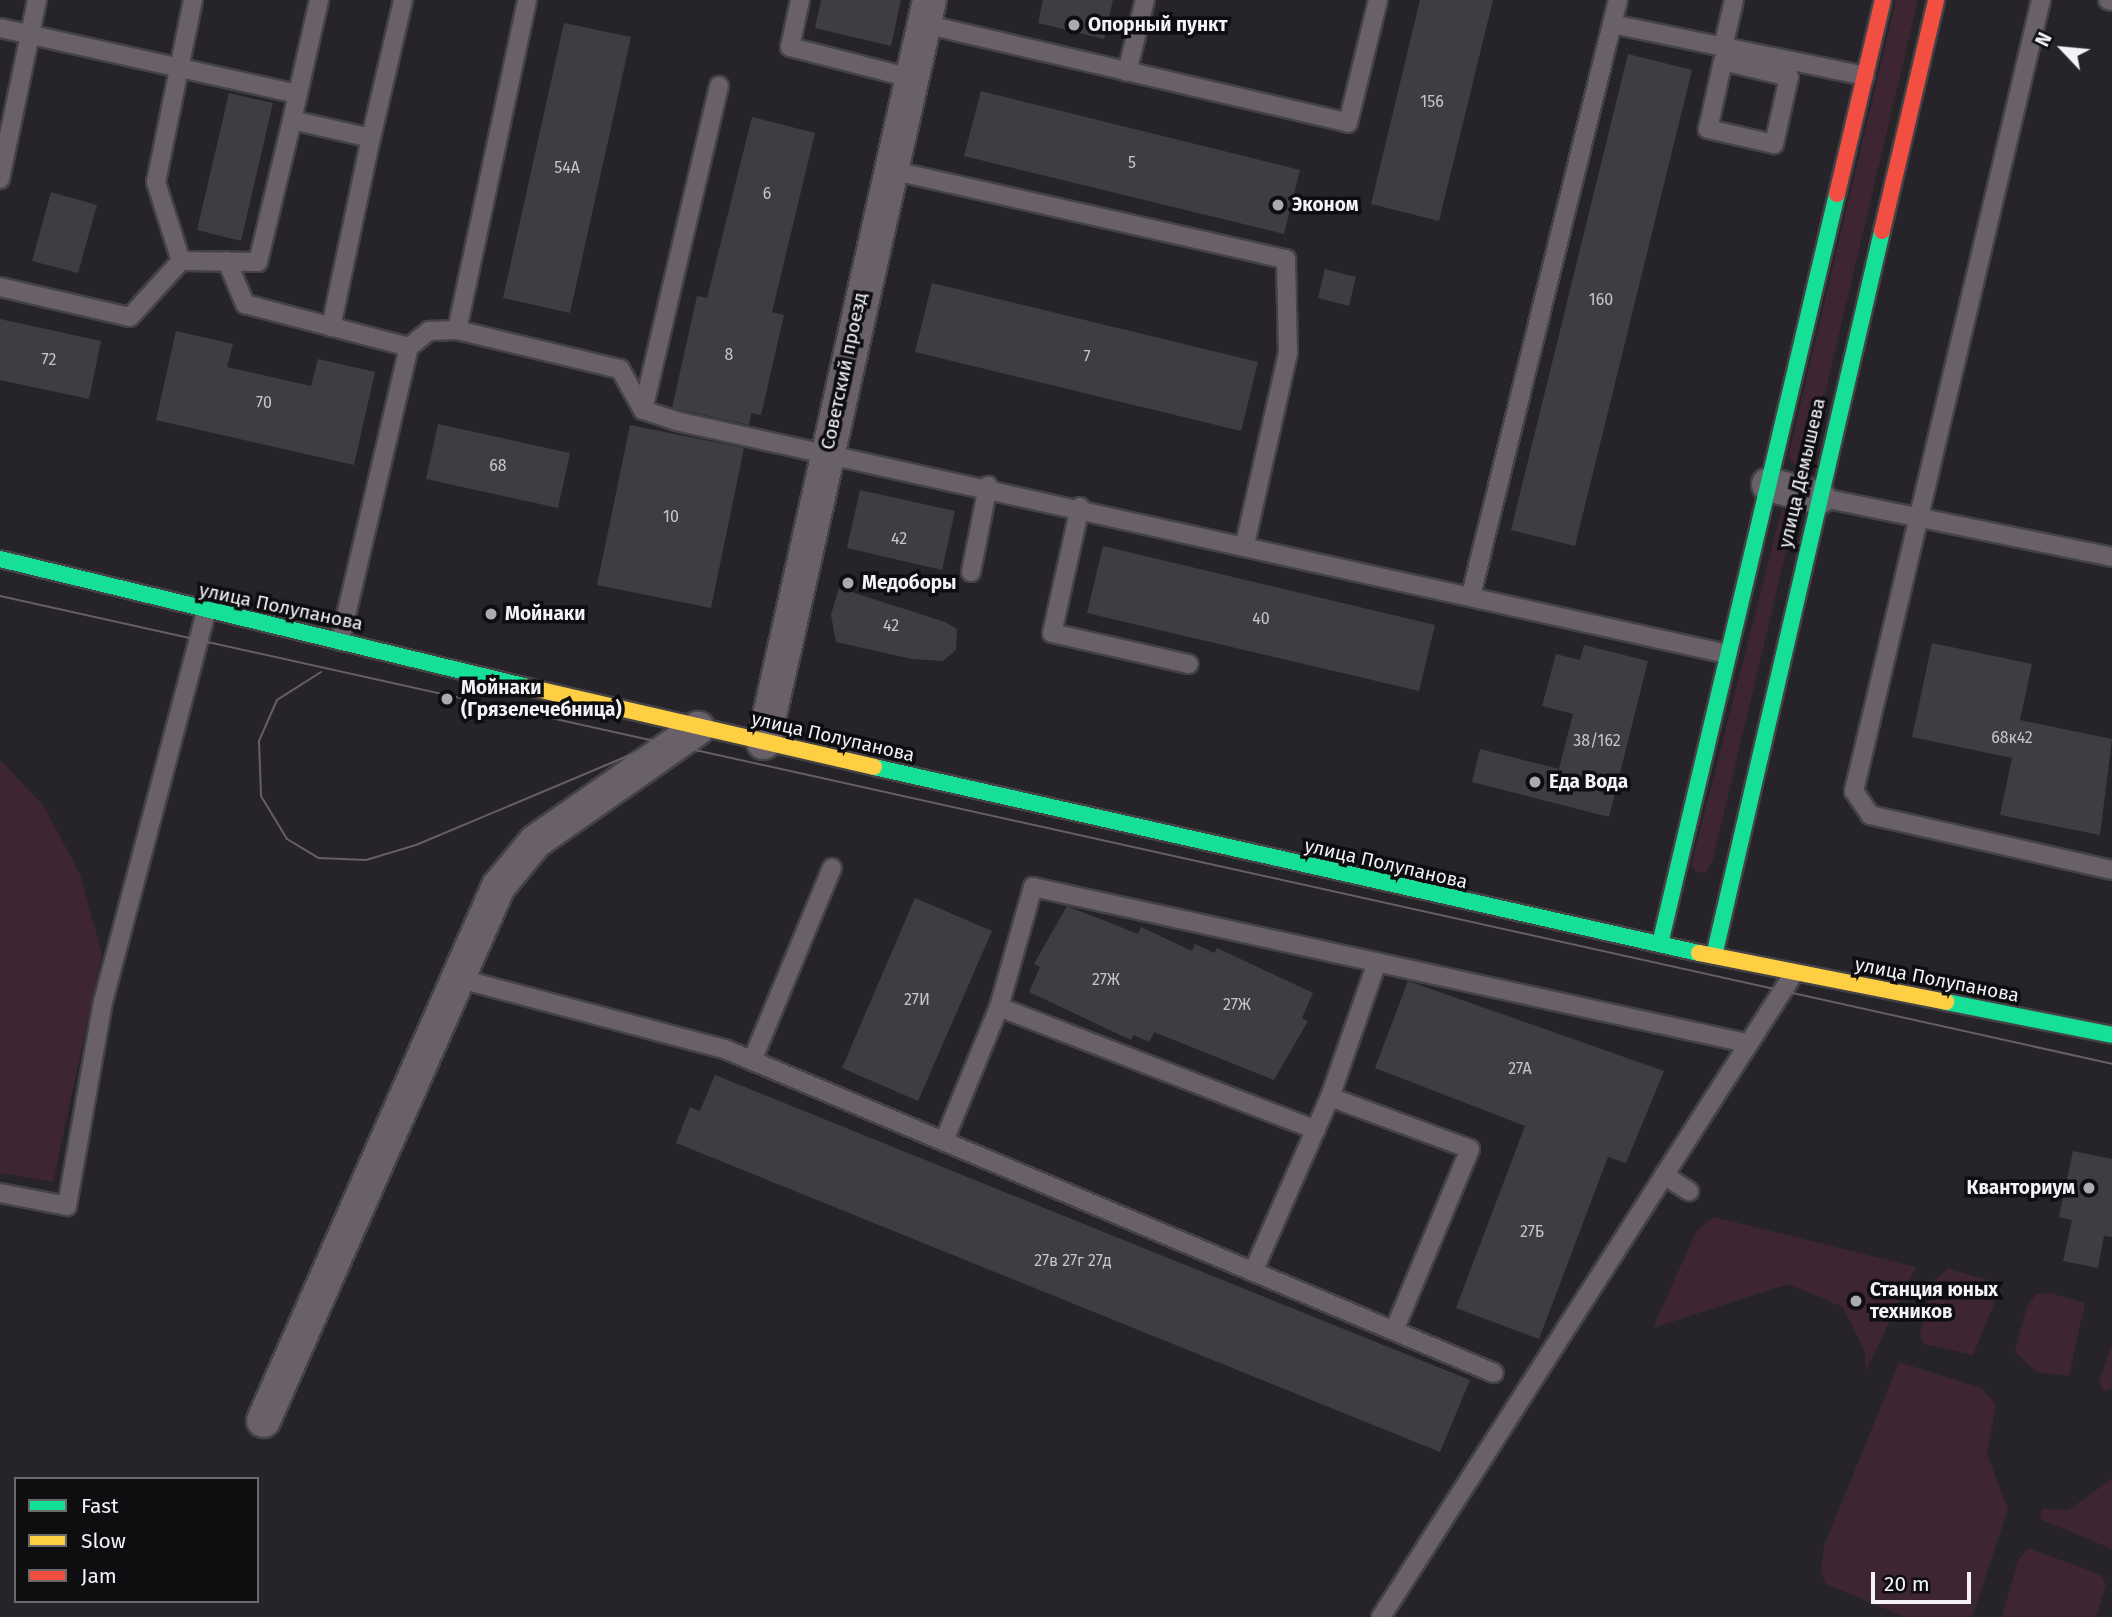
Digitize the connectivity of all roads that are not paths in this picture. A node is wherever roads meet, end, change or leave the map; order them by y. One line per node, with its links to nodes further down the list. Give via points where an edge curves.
1 (37, 0): 17 (lane)
2 (192, 0): 19 (lane)
3 (319, 0): 25 (lane)
4 (403, 0): 27 (lane)
5 (527, 0): 34 (lane)
6 (800, 0): 23 (lane, via 790,47)
7 (1145, 0): 21 (lane)
8 (1378, 0): 21 (lane, via 1348,123)
9 (1618, 0): 15 (lane)
10 (1734, 0): 18 (lane)
11 (1883, 0): 22 (street, улица Демышева)
12 (1936, 0): 40 (street, улица Демышева)
13 (2040, 0): 42 (lane)
14 (927, 12): 21 (lane); 23 (street, Советский проезд)
15 (1612, 24): 18 (lane); 47 (lane)
16 (0, 28): 17 (lane)
17 (29, 35): 19 (lane); 29 (lane)
18 (1723, 47): 20 (lane)
19 (176, 67): 25 (lane); 30 (lane, via 156,182)
20 (1785, 68): 20 (lane, via 1789,77 1774,144 1708,129 1723,61); 22 (lane)
21 (1128, 72)
22 (1865, 76): 38 (street, улица Демышева)
23 (911, 78): 28 (street, Советский проезд)
24 (719, 86): 36 (lane)
25 (298, 94): 26 (lane)
26 (292, 120): 27 (lane); 31 (lane, via 258,262)
27 (371, 138): 33 (lane)
28 (890, 170): 37 (street, Советский проезд); 43 (lane, via 1286,259 1289,353)
29 (0, 179)
30 (181, 261): 31 (lane); 32 (lane, via 130,317)
31 (227, 261): 33 (lane, via 245,304)
32 (0, 287)
33 (331, 327): 35 (lane)
34 (457, 330): 35 (lane, via 429,331); 36 (lane, via 620,369)
35 (409, 347): 49 (lane)
36 (643, 410): 37 (lane)
37 (828, 450): 39 (lane); 53 (street, Советский проезд)
38 (1768, 484): 40 (street); 50 (street, улица Демышева)
39 (988, 486): 41 (lane); 46 (lane)
40 (1818, 497): 42 (lane); 57 (street, улица Демышева)
41 (1080, 507): 43 (lane); 51 (lane, via 1052,633)
42 (1920, 518): 44 (lane); 55 (lane, via 1854,791 1870,815)
43 (1245, 544): 47 (lane)
44 (2112, 556)
45 (0, 559): 48 (street, улица Полупанова)
46 (971, 572)
47 (1471, 595): 50 (lane)
48 (206, 613): 49 (street, улица Полупанова); 70 (lane, via 103,1002 67,1206)
49 (340, 641): 52 (street, улица Полупанова)
50 (1727, 654): 56 (street, улица Демышева)
51 (1189, 664)
52 (697, 728): 53 (street, улица Полупанова); 60 (street, via 535,841 498,886)
53 (763, 742): 56 (street, улица Полупанова)
54 (832, 868): 64 (lane)
55 (2112, 870)
56 (1660, 944): 57 (street, улица Полупанова)
57 (1714, 956): 59 (street, улица Полупанова)
58 (1377, 962): 61 (lane, via 1033,887); 63 (lane); 65 (lane)
59 (1794, 973): 62 (street, улица Полупанова); 63 (lane)
60 (457, 978): 64 (lane); 74 (street)
61 (999, 1007): 66 (lane); 67 (lane)
62 (2112, 1035)
63 (1746, 1043): 68 (lane)
64 (752, 1061): 67 (lane)
65 (1330, 1097): 66 (lane); 72 (lane, via 1470,1149)
66 (1316, 1130): 71 (lane)
67 (944, 1141): 71 (lane)
68 (1664, 1175): 69 (lane); 75 (lane)
69 (1689, 1191)
70 (0, 1194)
71 (1253, 1272): 72 (lane)
72 (1394, 1331): 73 (lane)
73 (1494, 1373)
74 (263, 1420)
75 (1381, 1617)

